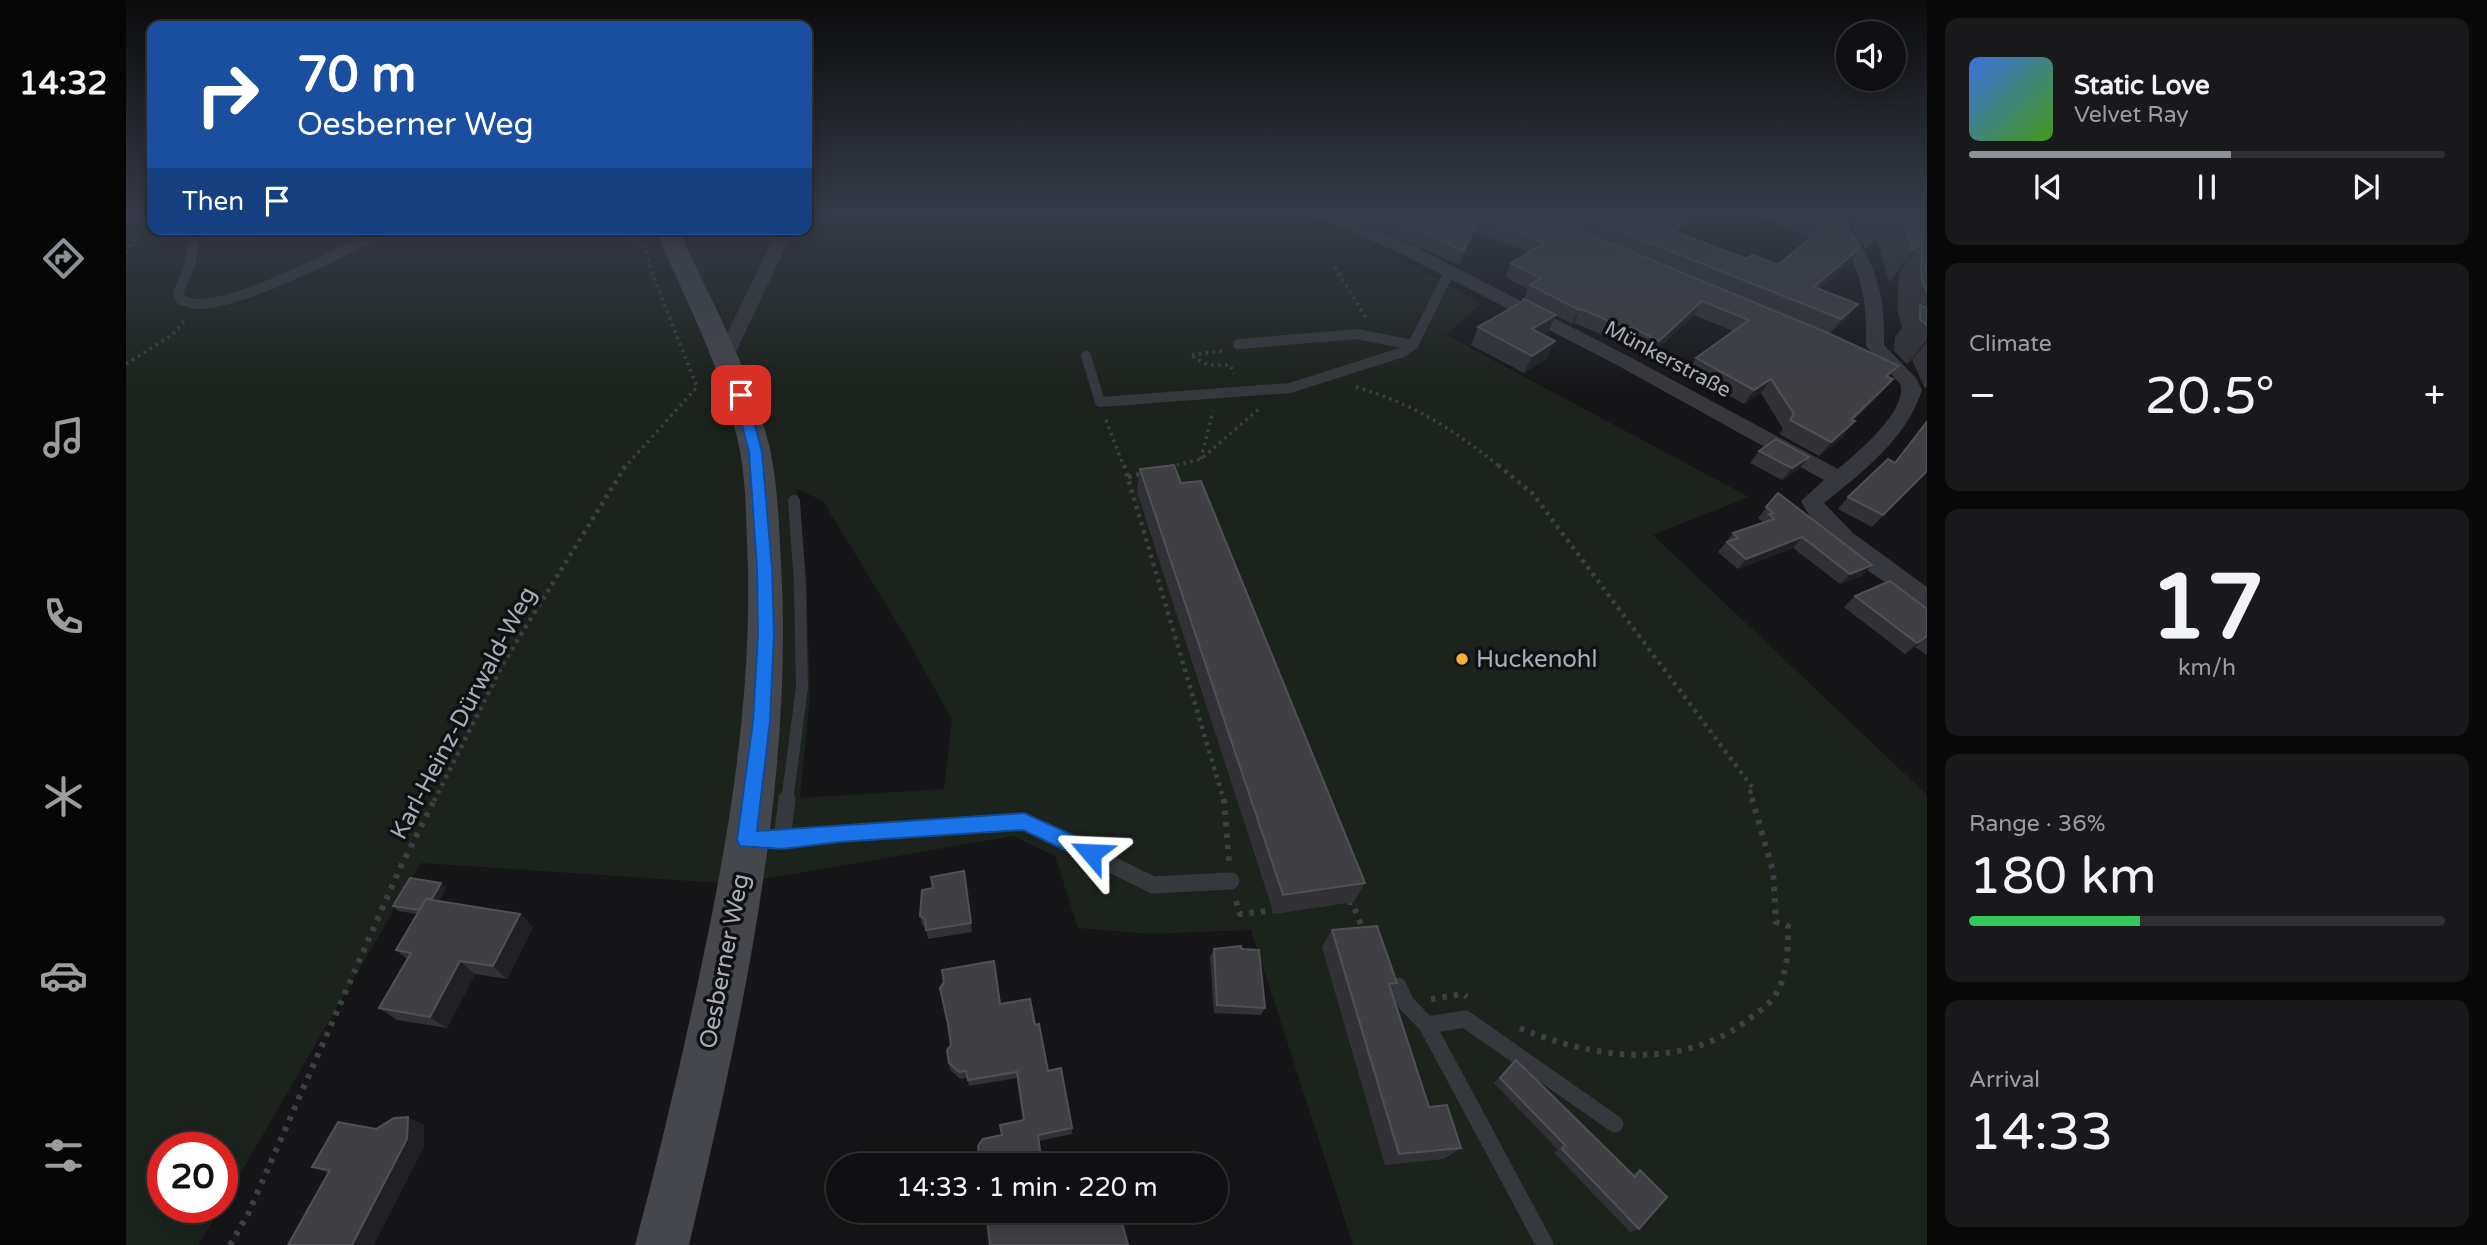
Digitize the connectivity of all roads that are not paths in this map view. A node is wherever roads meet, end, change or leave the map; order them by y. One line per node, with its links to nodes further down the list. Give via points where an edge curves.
1 (187, 273): 2 (lane, via 178,293 181,300 198,304)
2 (289, 273)
3 (686, 273): 11 (street, Oesberner Weg)
4 (765, 273): 11 (street)
5 (1448, 273): 9 (lane)
6 (1451, 273): 14 (street, Münkerstraße, via 1681,390)
7 (1868, 273): 13 (street, via 1875,296 1875,346)
8 (1238, 344): 9 (lane, via 1357,334)
9 (1413, 345): 12 (lane, via 1290,388 1100,402)
10 (1861, 353): 13 (street)
11 (725, 356): 17 (street, Oesberner Weg, via 741,395 755,452 765,568)
12 (1086, 356)
13 (1887, 361): 14 (street, via 1909,382 1911,398 1886,433)
14 (1839, 480): 16 (street, via 1815,498 1813,507 1833,528)
15 (793, 501): 17 (lane, via 802,688)
16 (1927, 599)
17 (764, 840): 18 (lane, via 1024,821 1153,885); 22 (street, Oesberner Weg, via 729,945)
18 (1231, 881)
19 (1398, 986): 20 (lane, via 1406,1003)
20 (1427, 1026): 21 (lane, via 1465,1019); 23 (lane)
21 (1615, 1124)
22 (662, 1245)
23 (1545, 1245)

